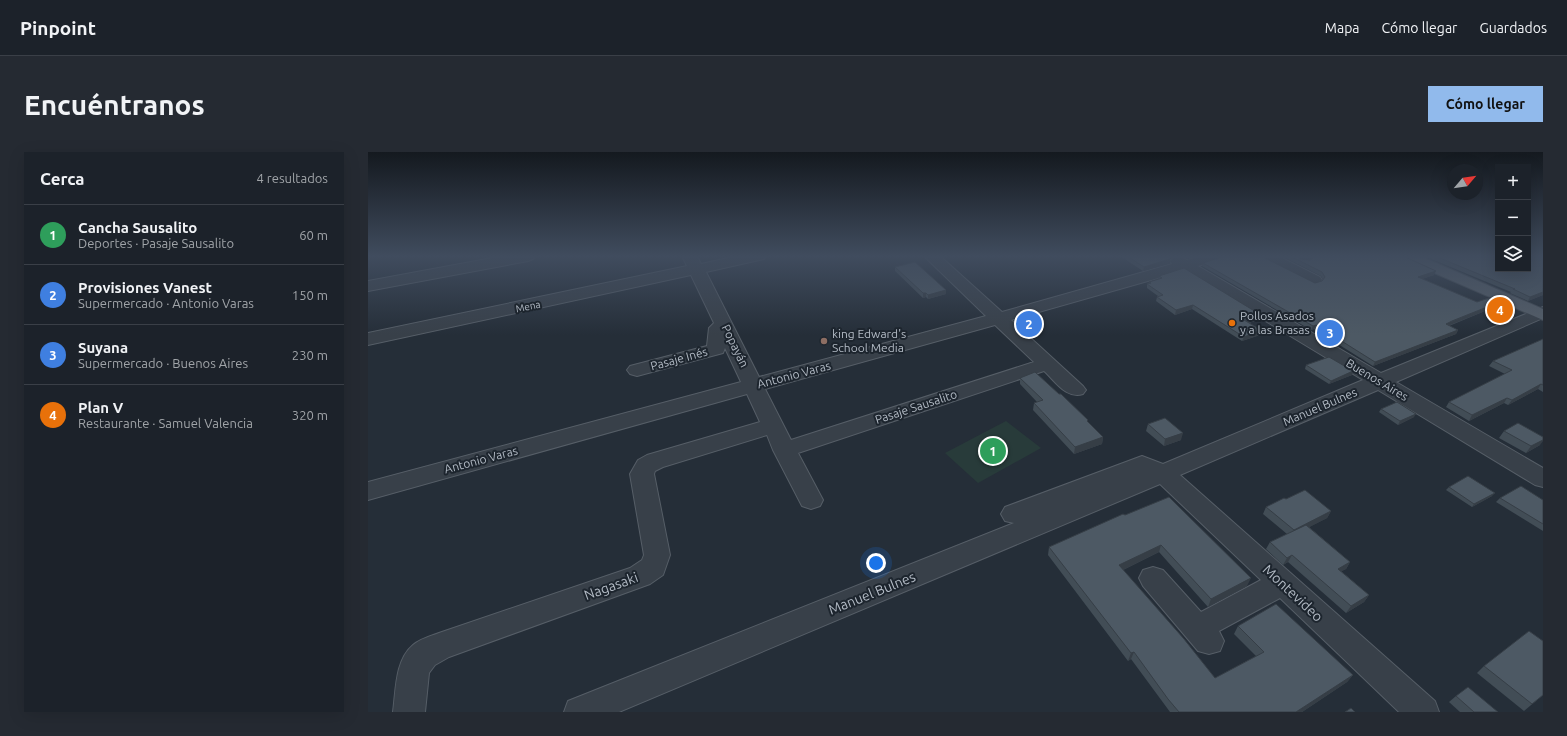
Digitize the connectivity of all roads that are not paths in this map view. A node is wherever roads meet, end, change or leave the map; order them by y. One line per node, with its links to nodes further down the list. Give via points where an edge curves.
1 (389, 282): 8 (street)
2 (612, 282): 12 (street, Mena)
3 (703, 282): 11 (street, Popayán)
4 (959, 282): 10 (street)
5 (1111, 282): 10 (street, Antonio Varas)
6 (1212, 282): 15 (street, Buenos Aires)
7 (1468, 282): 9 (main road)
8 (368, 286)
9 (1542, 314): 15 (street, Manuel Bulnes)
10 (999, 318): 13 (street); 16 (street, Antonio Varas)
11 (725, 325): 14 (street, Pasaje Inés, via 718,328 716,349); 16 (street, Popayán)
12 (368, 340)
13 (1047, 364): 17 (street); 19 (street, Pasaje Sausalito)
14 (637, 370)
15 (1379, 382): 20 (street, Manuel Bulnes); 21 (street, Buenos Aires)
16 (754, 386): 18 (street, Popayán); 22 (street, Antonio Varas)
17 (1076, 390)
18 (773, 426): 19 (street, Popayán); 28 (street, Nagasaki, via 655,461 646,466 642,474 658,555 653,567 640,576 446,644 424,655 414,669)
19 (784, 450): 23 (street, Popayán)
20 (1163, 473): 24 (street, via 1142,464); 26 (street, Montevideo); 27 (street, Manuel Bulnes)
21 (1543, 479)
22 (368, 491)
23 (811, 500)
24 (1014, 514)
25 (1153, 578): 26 (street, via 1204,635)
26 (1282, 583): 29 (street, Montevideo)
27 (594, 709)
28 (409, 712)
29 (1423, 712)

